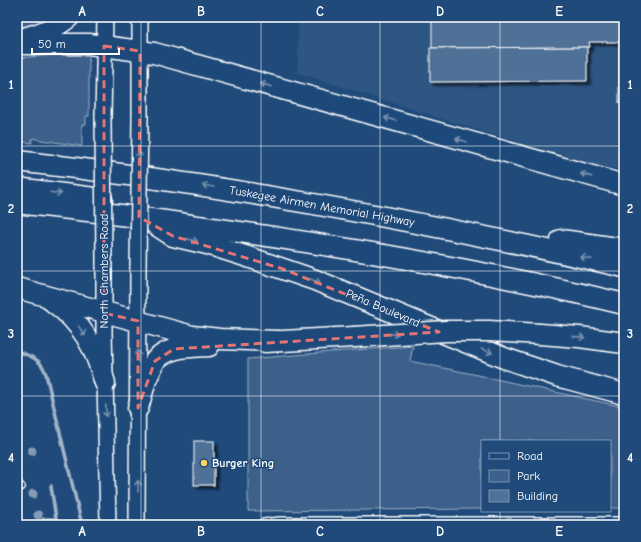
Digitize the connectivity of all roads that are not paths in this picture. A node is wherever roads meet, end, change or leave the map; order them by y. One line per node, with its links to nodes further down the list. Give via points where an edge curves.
1 (69, 17): 4 (highway, via 48,30)
2 (105, 17): 6 (main road, North Chambers Road)
3 (140, 17): 7 (main road)
4 (17, 40)
5 (17, 44): 6 (highway)
6 (104, 46): 7 (highway); 20 (main road, North Chambers Road, bridge)
7 (140, 51): 9 (highway, one-way to 7, via 174,58); 21 (main road, one-way to 7, bridge)
8 (17, 159): 12 (highway, Tuskegee Airmen Memorial Highway, one-way to 8, via 208,186)
9 (624, 185)
10 (17, 188): 17 (highway, one-way to 17, via 275,224 479,261)
11 (17, 203): 13 (highway)
12 (357, 211): 14 (highway); 15 (highway, Tuskegee Airmen Memorial Highway, one-way to 12)
13 (144, 218): 19 (highway, via 406,258); 25 (highway, Peña Boulevard, one-way to 25, via 173,236 234,252 302,276 499,356 557,376)
14 (624, 249)
15 (624, 267)
16 (17, 288): 18 (highway)
17 (624, 291)
18 (44, 296): 20 (highway); 24 (highway, one-way to 24, via 68,313 83,332 98,359)
19 (624, 304)
20 (104, 313): 21 (highway); 24 (main road, North Chambers Road)
21 (138, 321): 22 (highway, via 205,338); 26 (main road, one-way to 21)
22 (278, 341): 23 (highway, one-way to 23, bridge, via 489,332 579,337); 26 (highway, via 174,349 163,354 150,370)
23 (624, 343)
24 (105, 383): 32 (main road, North Chambers Road, one-way to 32)
25 (624, 394)
26 (138, 408): 33 (main road, one-way to 26)
27 (17, 481): 28 (lane)
28 (22, 487)
29 (624, 523): 31 (street)
30 (352, 524): 31 (street); 34 (street)
31 (472, 524)
32 (108, 525)
33 (137, 525)
34 (264, 525)

